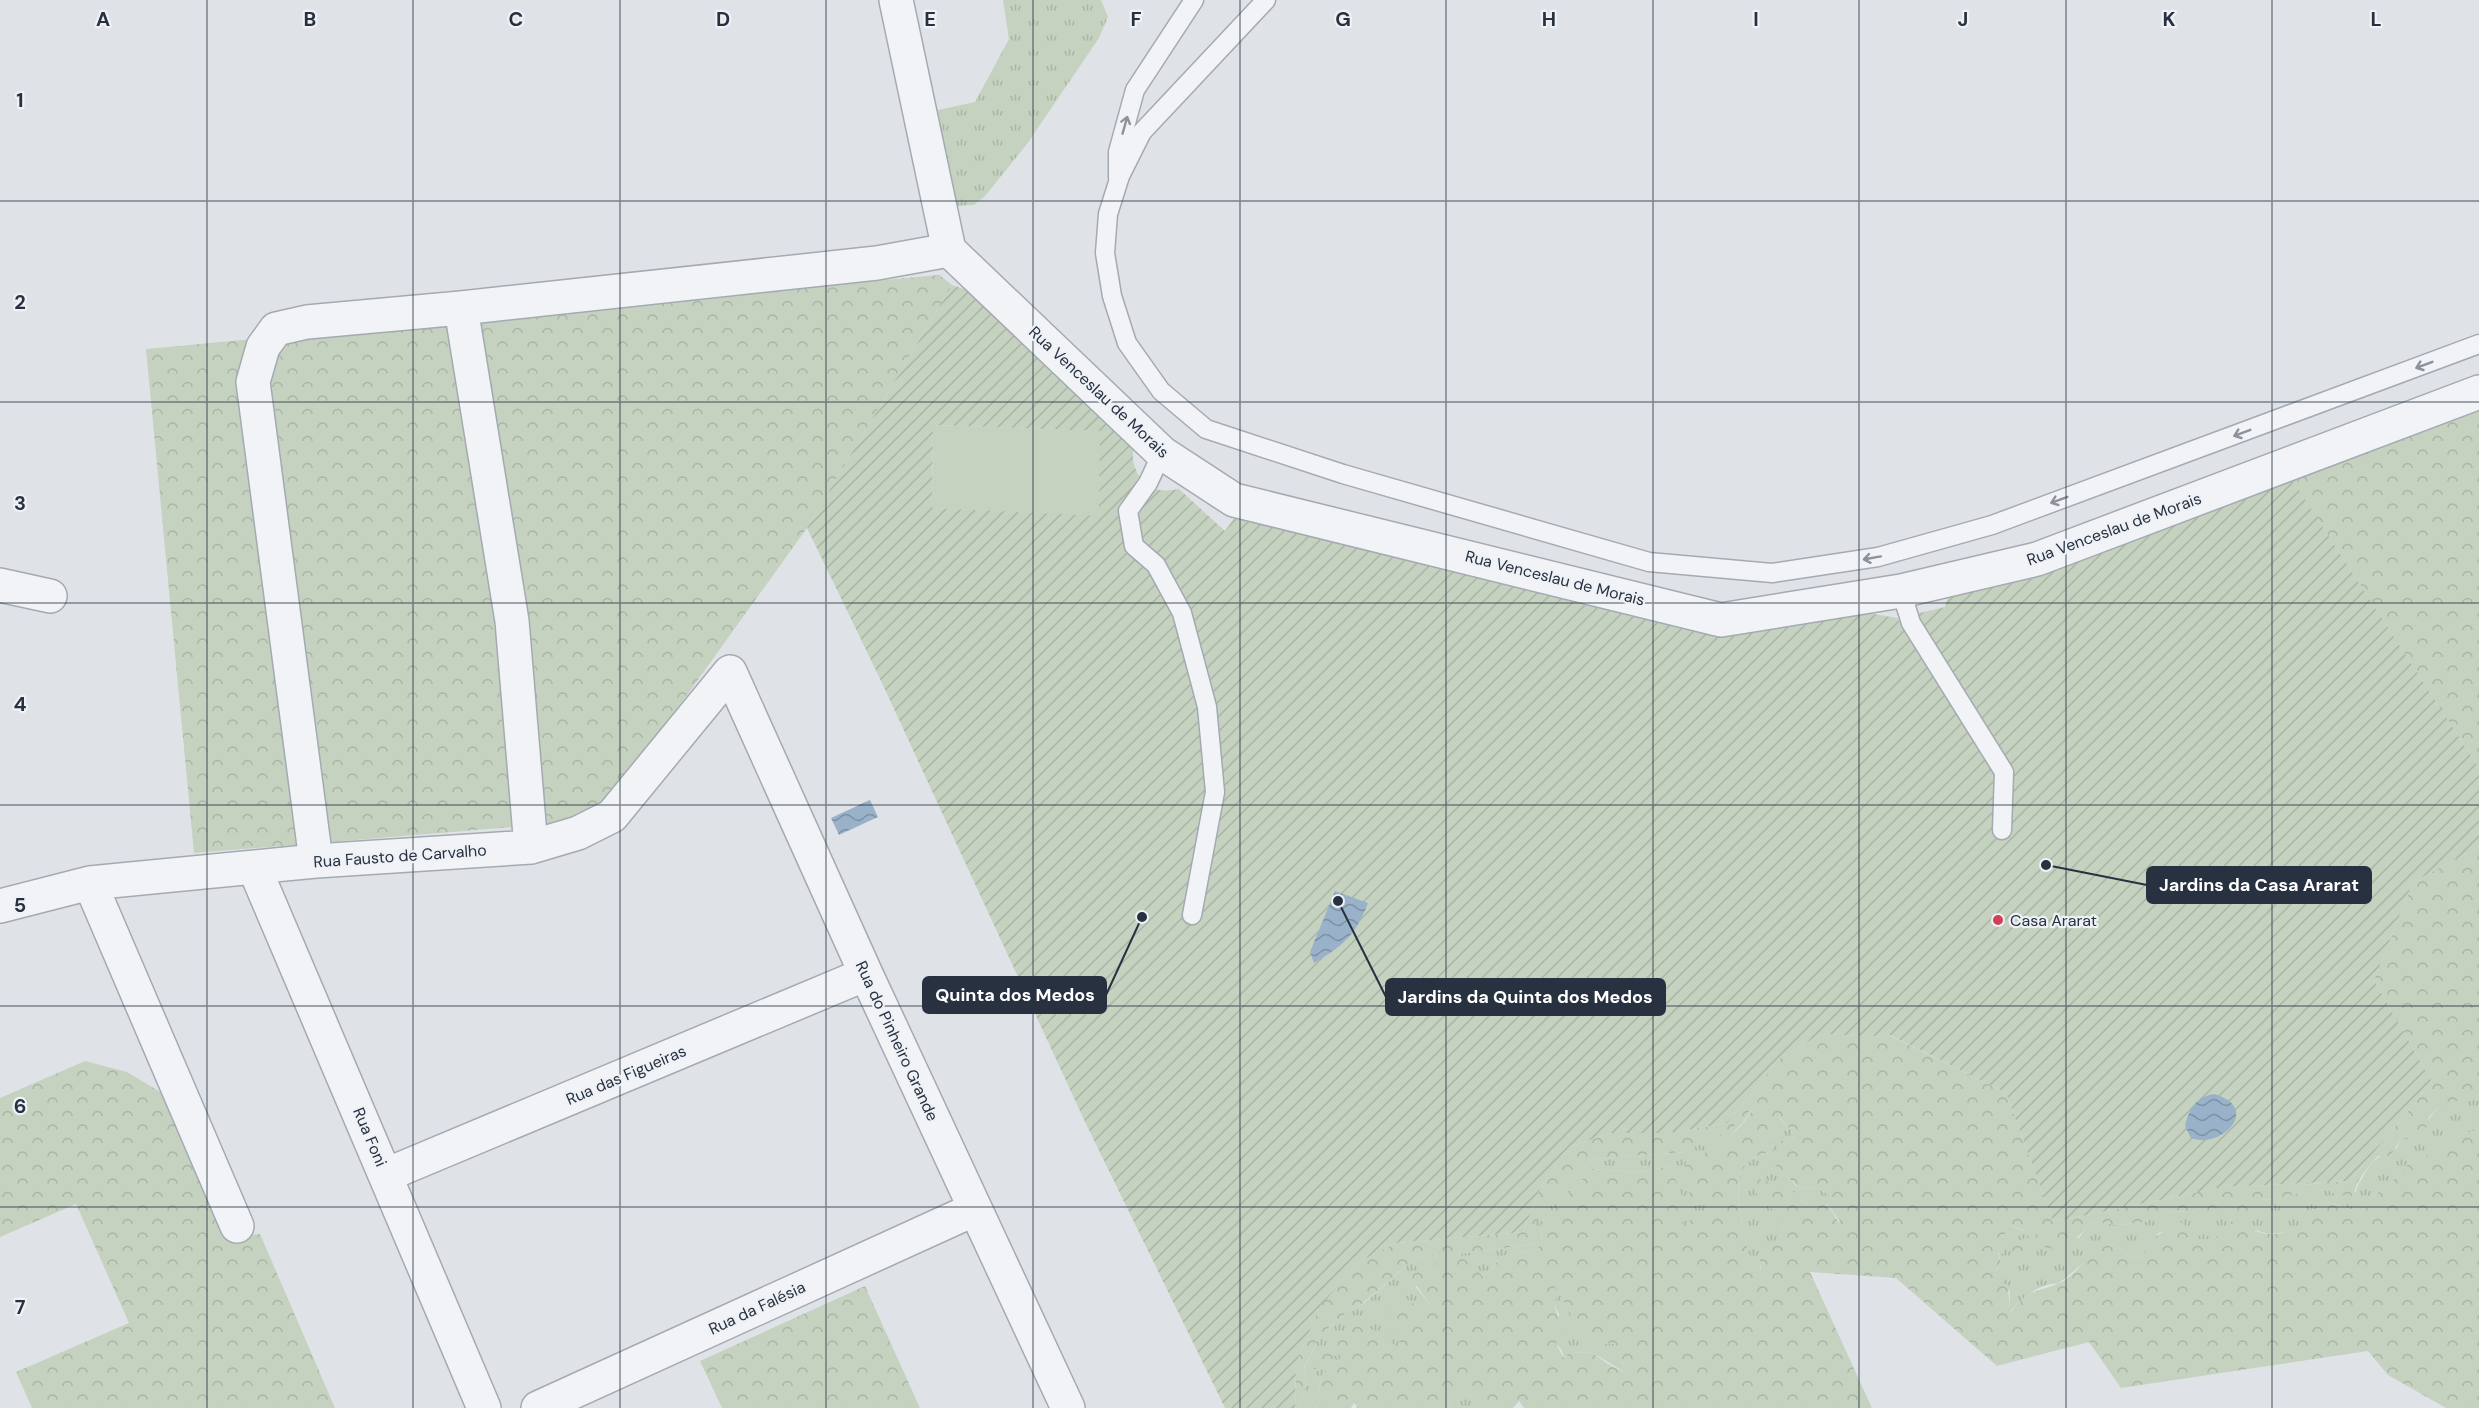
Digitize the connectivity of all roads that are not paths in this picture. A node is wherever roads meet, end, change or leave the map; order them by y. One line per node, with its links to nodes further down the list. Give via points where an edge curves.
1 (896, 0): 5 (street)
2 (1194, 0): 4 (lane, one-way to 2, via 1118,152 1135,90)
3 (1266, 0): 4 (lane, via 1142,132)
4 (1118, 183): 7 (lane, one-way to 4, via 1992,525 1878,557 1772,573 1649,562 1343,474 1206,429 1161,390 1127,343 1112,296 1105,253 1108,214)
5 (949, 250): 6 (street, via 877,262); 9 (street, Rua Venceslau de Morais)
6 (461, 308): 15 (street, via 512,621); 16 (street, via 307,322 276,329 263,346 253,382)
7 (2479, 344)
8 (2479, 393): 11 (street, Rua Venceslau de Morais, via 2037,559)
9 (1162, 453): 11 (street, Rua Venceslau de Morais, via 1234,500 1721,620); 20 (lane, via 1148,483 1128,511 1134,546 1156,565 1182,613 1207,707 1215,792)
10 (0, 585): 12 (street)
11 (1901, 591): 14 (lane, via 1911,623 2004,772)
12 (50, 596)
13 (730, 672): 15 (street, Rua Fausto de Carvalho, via 612,816 578,833); 21 (street, Rua do Pinheiro Grande)
14 (2002, 830)
15 (531, 847): 16 (street, Rua Fausto de Carvalho)
16 (316, 861): 17 (street, Rua Fausto de Carvalho)
17 (254, 867): 18 (street, Rua Fausto de Carvalho); 22 (street, Rua Foni)
18 (90, 883): 19 (street, Rua Fausto de Carvalho); 24 (street)
19 (0, 906)
20 (1192, 915)
21 (866, 974): 22 (street, Rua das Figueiras); 23 (street, Rua do Pinheiro Grande)
22 (386, 1175): 25 (street, Rua Foni)
23 (975, 1209): 26 (street, Rua da Falésia); 27 (street, Rua do Pinheiro Grande)
24 (237, 1226)
25 (484, 1408)
26 (538, 1408)
27 (1068, 1408)

